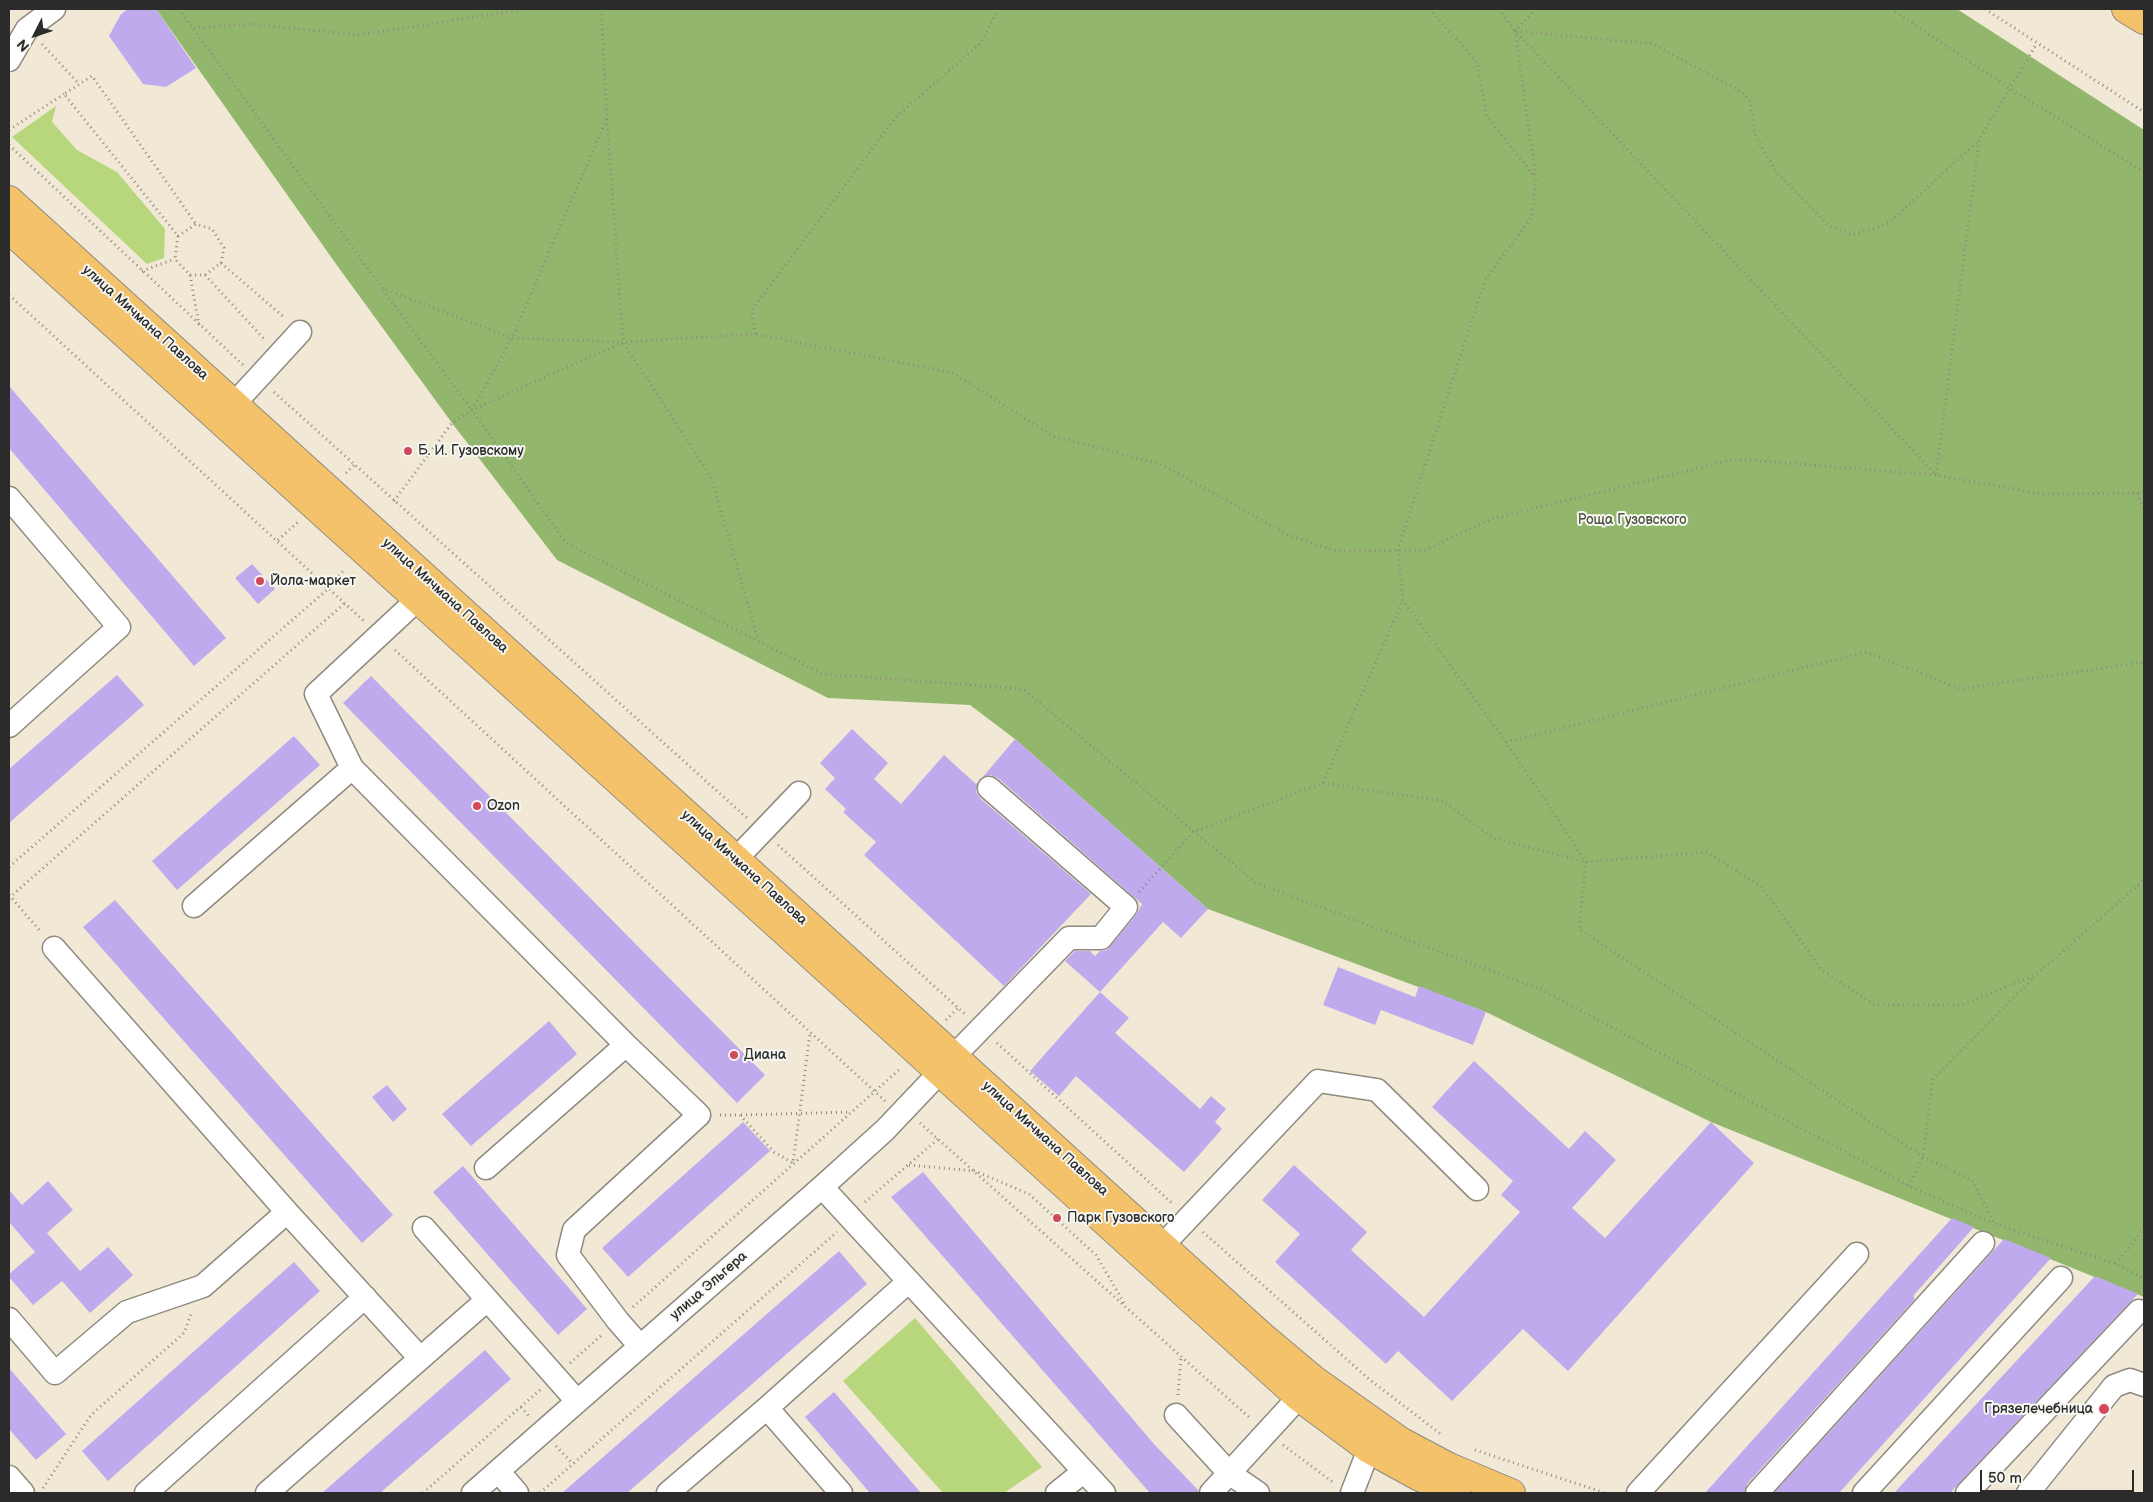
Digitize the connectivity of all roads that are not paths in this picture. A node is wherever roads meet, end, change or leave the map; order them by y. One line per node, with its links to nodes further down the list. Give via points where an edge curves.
1 (54, 9): 4 (street, via 27,29)
2 (2126, 9): 3 (main road)
3 (2144, 20)
4 (9, 60)
5 (9, 200): 8 (main road, улица Мичмана Павлова)
6 (9, 229): 8 (main road, улица Мичмана Павлова)
7 (300, 332): 8 (street)
8 (227, 412): 10 (main road, улица Мичмана Павлова)
9 (9, 498): 11 (street, via 119,627)
10 (424, 592): 12 (street, via 316,694); 15 (main road, улица Мичмана Павлова)
11 (9, 726)
12 (352, 768): 16 (street); 18 (street)
13 (989, 788): 19 (street, улица Эльгера, via 1126,907 1101,938 1069,938)
14 (799, 793): 15 (street)
15 (728, 867): 19 (main road, улица Мичмана Павлова)
16 (194, 906)
17 (54, 948): 23 (street)
18 (626, 1045): 20 (street); 34 (street, via 699,1115 574,1230 568,1255)
19 (947, 1064): 21 (street, улица Эльгера, via 885,1130); 26 (main road, улица Мичмана Павлова)
20 (486, 1168)
21 (822, 1187): 29 (street); 34 (street, улица Эльгера)
22 (1477, 1189): 26 (street, via 1376,1090 1318,1081)
23 (287, 1212): 30 (street); 33 (street, via 203,1286 127,1312 55,1373)
24 (424, 1228): 31 (street)
25 (1983, 1244): 61 (street)
26 (1155, 1254): 37 (main road, улица Мичмана Павлова)
27 (1857, 1254): 60 (street)
28 (2060, 1278): 62 (street)
29 (908, 1282): 39 (street); 43 (street)
30 (365, 1298): 35 (street); 48 (street)
31 (488, 1300): 35 (street); 38 (street)
32 (2139, 1311): 63 (street)
33 (9, 1319)
34 (640, 1346): 38 (street, улица Эльгера)
35 (420, 1358): 49 (street)
36 (2144, 1385): 64 (street, via 2130,1380 2114,1386)
37 (1306, 1388): 41 (main road, улица Мичмана Павлова); 44 (street); 59 (main road, улица Мичмана Павлова, via 1449,1467)
38 (577, 1401): 42 (street, улица Эльгера)
39 (767, 1408): 52 (street); 53 (street)
40 (1176, 1415): 44 (street)
41 (1368, 1449): 46 (street); 58 (main road, улица Мичмана Павлова)
42 (498, 1472): 50 (street, улица Эльгера); 51 (street)
43 (1083, 1472): 54 (street); 55 (street)
44 (1229, 1473): 56 (street); 57 (street)
45 (9, 1477): 47 (street)
46 (1345, 1489)
47 (23, 1493)
48 (146, 1493)
49 (267, 1493)
50 (473, 1493)
51 (517, 1493)
52 (668, 1493)
53 (841, 1493)
54 (1057, 1493)
55 (1104, 1493)
56 (1211, 1493)
57 (1258, 1493)
58 (1456, 1493)
59 (1511, 1493)
60 (1638, 1493)
61 (1757, 1493)
62 (1864, 1493)
63 (1966, 1493)
64 (2028, 1493)

